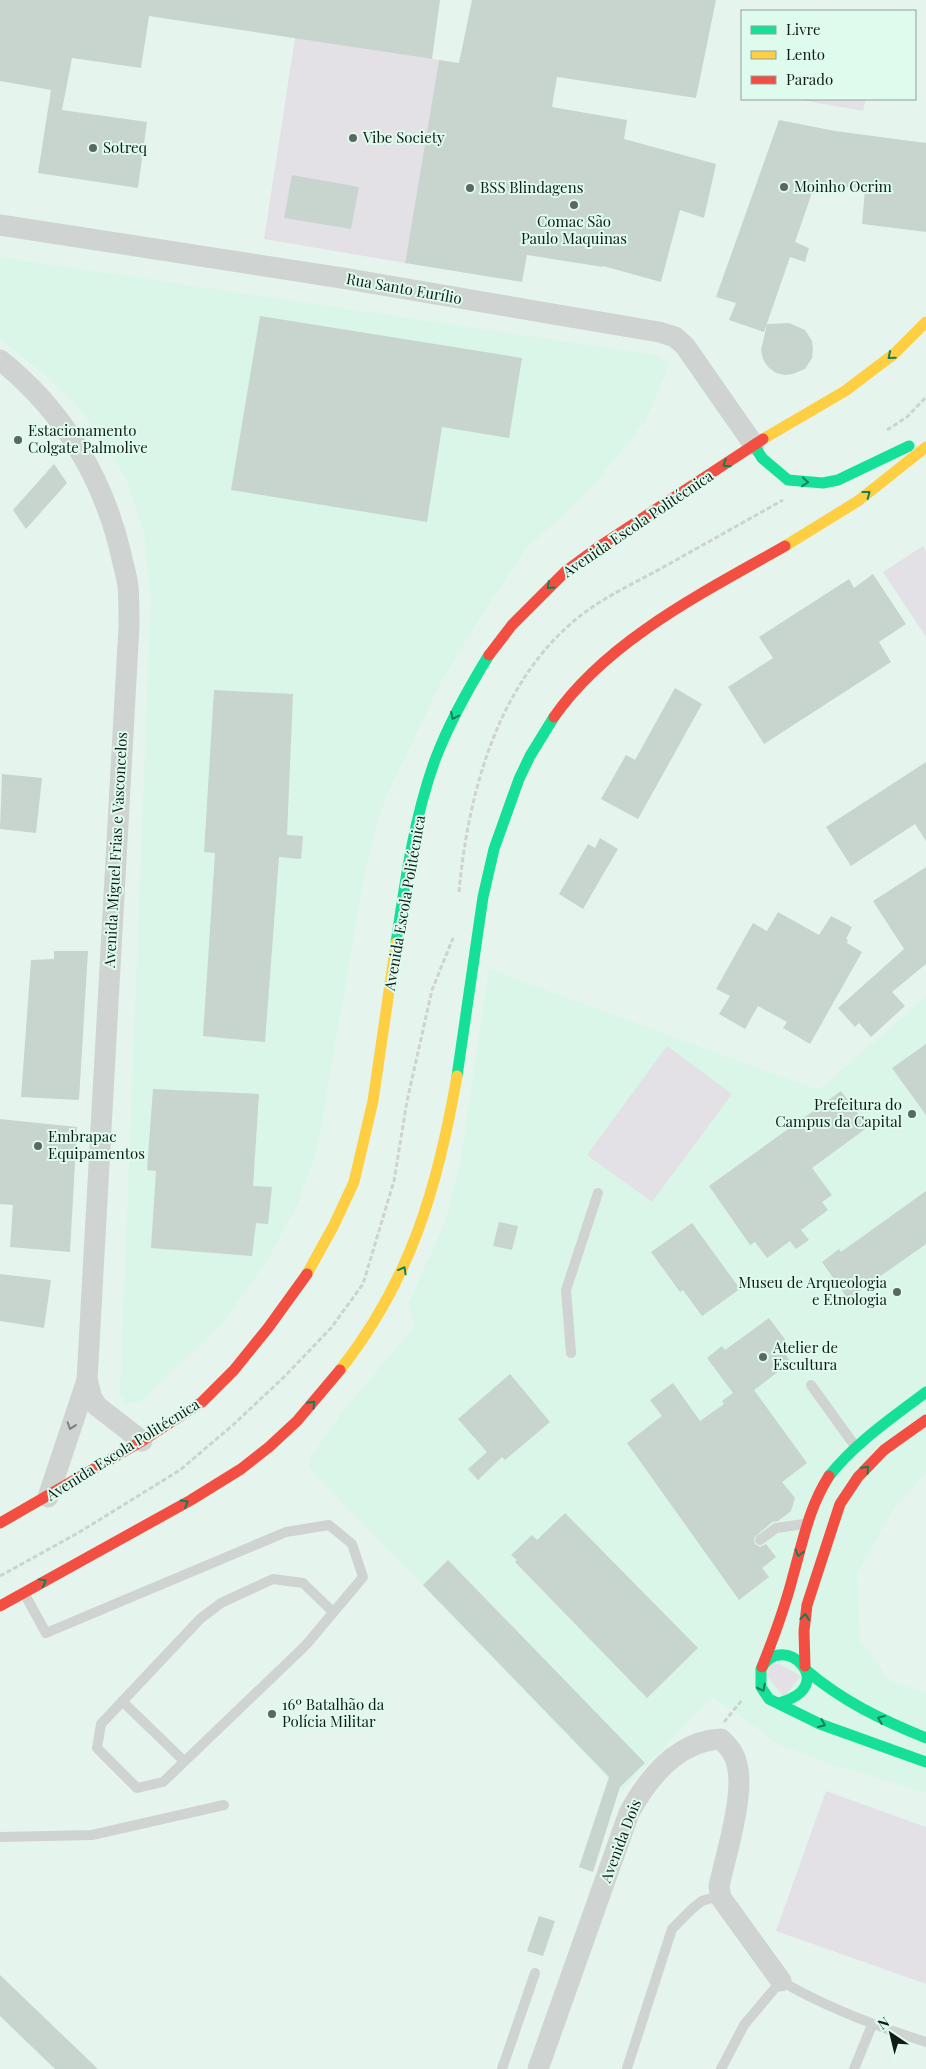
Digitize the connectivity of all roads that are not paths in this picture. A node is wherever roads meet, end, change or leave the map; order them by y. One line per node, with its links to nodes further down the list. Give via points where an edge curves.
1 (0, 225): 5 (street, Rua Santo Eurílio, via 659,332 675,337 686,346)
2 (926, 322): 5 (main road, Avenida Escola Politécnica, one-way to 5, via 894,354 845,391)
3 (0, 360): 9 (street, Avenida Miguel Frias e Vasconcelos, via 68,430 86,460 108,510 128,586 129,626)
4 (926, 437): 5 (main road, one-way to 4, via 762,458 788,480 823,483 838,480 890,457)
5 (754, 445): 13 (main road, Avenida Escola Politécnica, one-way to 13, via 566,571 512,625 465,693 435,760 420,810 405,884 373,1101 354,1182 311,1269 234,1370 202,1402)
6 (926, 446): 19 (main road, one-way to 6, via 184,1504 242,1468 281,1436 317,1399 366,1335 407,1262 422,1225 439,1164 469,998 483,896 499,834 515,787 534,748 556,714 595,669 656,623 855,503)
7 (598, 1193): 8 (lane, via 566,1290)
8 (571, 1353)
9 (87, 1380): 13 (street, Avenida Miguel Frias e Vasconcelos, via 97,1406); 15 (street, Avenida Miguel Frias e Vasconcelos, one-way to 15)
10 (811, 1385): 14 (lane)
11 (926, 1392): 14 (main road)
12 (926, 1420): 23 (main road, one-way to 12, via 804,1631 807,1605 840,1504 858,1477 884,1450)
13 (142, 1441): 15 (main road, Avenida Escola Politécnica)
14 (856, 1447): 17 (main road, via 820,1490)
15 (48, 1496): 16 (main road, Avenida Escola Politécnica)
16 (0, 1523)
17 (807, 1524): 18 (lane, via 776,1528); 22 (main road, one-way to 22, via 786,1601)
18 (760, 1540)
19 (24, 1592): 20 (main road); 21 (lane, via 46,1634 286,1532 329,1525 352,1544 363,1577)
20 (0, 1606)
21 (333, 1612): 24 (lane, via 303,1583 273,1579 221,1603 200,1619); 27 (lane, via 306,1644)
22 (762, 1667): 23 (main road, via 770,1657 783,1654 795,1657); 25 (main road, one-way to 25, via 758,1680 763,1692)
23 (806, 1668): 25 (main road, via 808,1681 802,1694 792,1702); 26 (main road, one-way to 23, via 870,1715 825,1687)
24 (122, 1701): 27 (lane); 27 (lane, via 101,1724 97,1748 137,1788 163,1782)
25 (778, 1702): 28 (main road, one-way to 28, via 820,1724)
26 (926, 1738)
27 (184, 1761)
28 (926, 1762)
29 (224, 1805): 30 (lane, via 92,1835)
30 (0, 1837)
31 (720, 1895): 33 (street); 36 (lane, via 702,1901 672,1929); 38 (street, Avenida Dois, via 719,1886 739,1792 737,1763 721,1739 709,1740 676,1754 640,1793 629,1813)
32 (536, 1972): 37 (lane)
33 (781, 1981): 34 (lane, via 813,2000); 39 (lane, via 744,2025)
34 (872, 2025): 35 (lane); 40 (lane)
35 (926, 2042)
36 (628, 2068)
37 (502, 2069)
38 (538, 2069)
39 (721, 2069)
40 (854, 2069)

